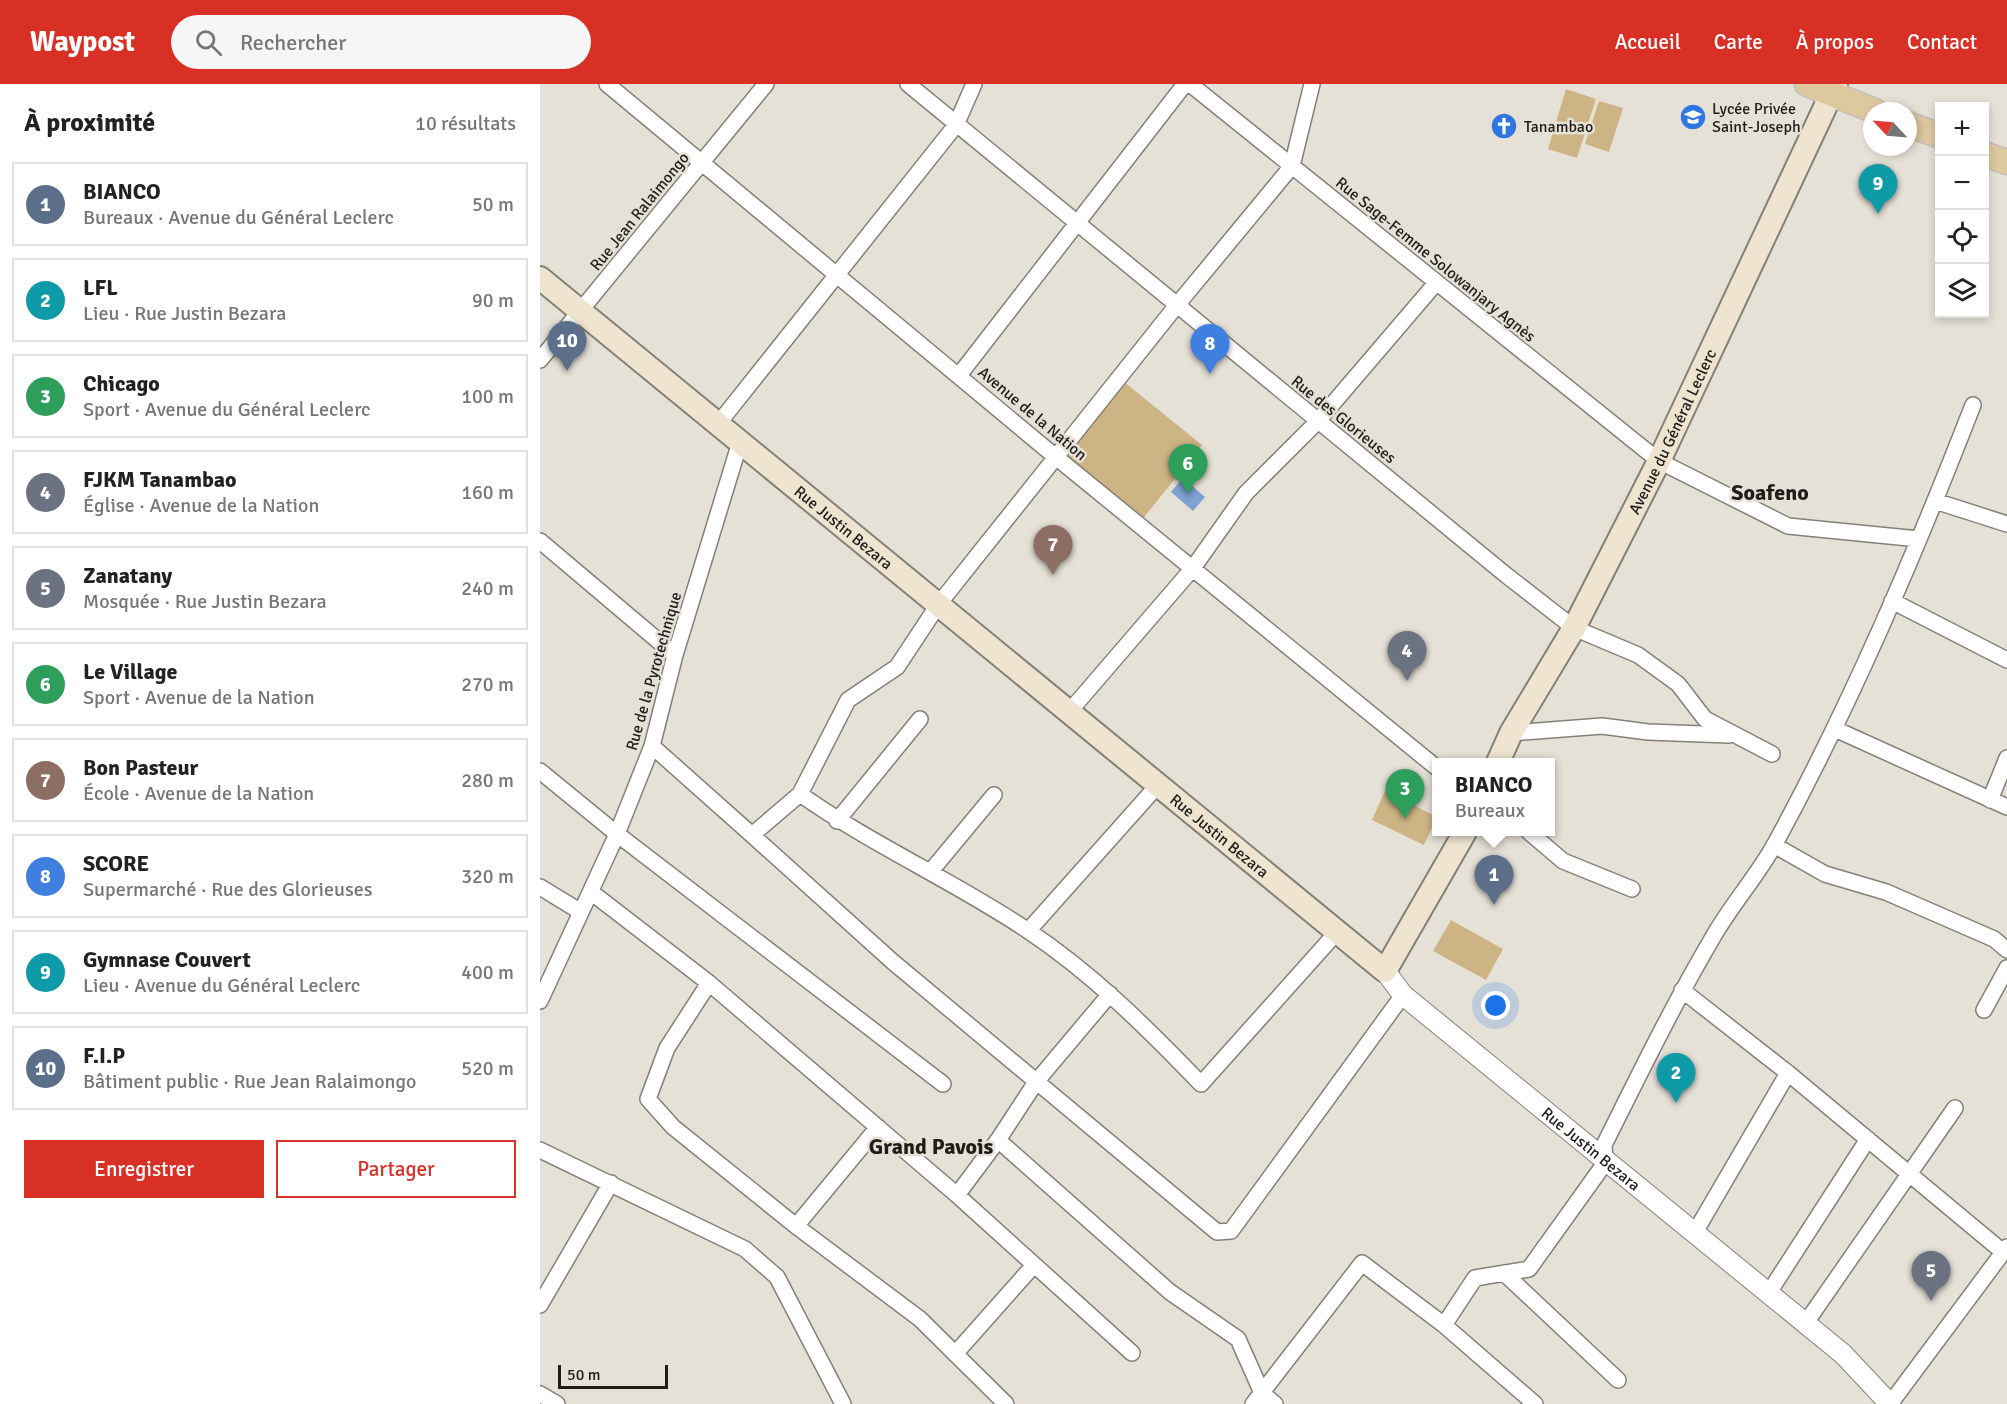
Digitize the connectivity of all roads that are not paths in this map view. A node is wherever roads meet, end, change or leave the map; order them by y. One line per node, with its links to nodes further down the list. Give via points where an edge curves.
1 (607, 84): 15 (street, Avenue de la Nation)
2 (766, 84): 15 (street, Rue Jean Ralaimongo)
3 (908, 84): 11 (street, Rue des Glorieuses)
4 (974, 84): 11 (street)
5 (1185, 84): 18 (street)
6 (1191, 84): 17 (street, Rue Sage-Femme Solowanjary Agnès)
7 (1312, 84): 17 (street)
8 (1807, 84): 9 (main road)
9 (1835, 89): 10 (main road); 31 (main road, Avenue du Général Leclerc)
10 (1863, 104)
11 (956, 125): 18 (street, Rue des Glorieuses); 19 (street)
12 (1917, 127): 13 (main road)
13 (1935, 134)
14 (1989, 156): 16 (main road)
15 (702, 162): 19 (street, Avenue de la Nation); 23 (street, Rue Jean Ralaimongo)
16 (2007, 162)
17 (1292, 166): 21 (street, Rue Sage-Femme Solowanjary Agnès); 22 (street)
18 (1075, 222): 22 (street, Rue des Glorieuses); 25 (street)
19 (839, 274): 25 (street, Avenue de la Nation); 28 (street)
20 (540, 278): 23 (main road, Rue Justin Bezara)
21 (1436, 283): 27 (street); 31 (street, Rue Sage-Femme Solowanjary Agnès)
22 (1177, 305): 27 (street, Rue des Glorieuses); 30 (street)
23 (580, 311): 24 (street, Rue Jean Ralaimongo); 28 (main road, Rue Justin Bezara)
24 (540, 360)
25 (960, 374): 30 (street, Avenue de la Nation)
26 (1973, 405): 32 (street)
27 (1318, 421): 36 (street, via 1246,494); 39 (street, Rue des Glorieuses)
28 (718, 424): 29 (main road, Rue Justin Bezara)
29 (740, 442): 38 (main road, Rue Justin Bezara); 40 (street, Rue de la Pyrotechnique)
30 (1057, 458): 36 (street, Avenue de la Nation); 38 (street)
31 (1659, 461): 34 (street, Rue Sage-Femme Solowanjary Agnès, via 1788,526); 39 (main road, Avenue du Général Leclerc)
32 (1935, 501): 33 (street); 34 (street)
33 (2007, 524)
34 (1919, 539): 37 (street)
35 (540, 541): 40 (street)
36 (1193, 568): 42 (street); 51 (street, Avenue de la Nation)
37 (1892, 601): 41 (street); 44 (street)
38 (938, 605): 42 (main road, Rue Justin Bezara); 54 (street, via 897,667 848,700)
39 (1574, 628): 45 (main road, Avenue du Général Leclerc); 46 (street, Rue des Glorieuses, via 1638,655 1678,684 1705,719)
40 (675, 655): 47 (street, Rue de la Pyrotechnique)
41 (2007, 660)
42 (1069, 712): 53 (main road, Rue Justin Bezara)
43 (920, 718): 58 (street)
44 (1835, 729): 56 (street); 63 (street)
45 (1511, 733): 46 (street, via 1602,726); 49 (main road, Avenue du Général Leclerc)
46 (1731, 735): 48 (street, Rue des Glorieuses)
47 (652, 746): 59 (street, Rue de la Pyrotechnique); 60 (street)
48 (1772, 754)
49 (1500, 758)
50 (2007, 758): 56 (street)
51 (1432, 764)
52 (540, 771): 59 (street)
53 (1158, 785): 69 (street); 70 (main road, Rue Justin Bezara)
54 (800, 794): 58 (street); 60 (street)
55 (994, 795): 64 (street)
56 (1990, 800): 57 (street)
57 (2007, 807)
58 (837, 821): 64 (street)
59 (617, 834): 67 (street, Rue de la Pyrotechnique); 82 (street)
60 (752, 835): 81 (street, via 893,962)
61 (1462, 836): 73 (main road)
62 (1535, 836): 66 (street, via 1563,861)
63 (1774, 845): 71 (street, via 1825,874 1886,892 1994,939); 75 (street)
64 (931, 871): 69 (street)
65 (540, 886): 68 (street)
66 (1632, 889)
67 (591, 892): 68 (street, Rue de la Pyrotechnique); 74 (street)
68 (581, 912): 78 (street, Rue de la Pyrotechnique)
69 (1028, 931): 76 (street)
70 (1337, 932): 73 (main road, Rue Justin Bezara); 76 (street, via 1201,1084)
71 (2007, 950)
72 (2007, 968): 79 (street)
73 (1384, 971): 77 (street, Rue Justin Bezara)
74 (709, 983): 84 (street); 92 (street, via 667,1047 648,1099 673,1127)
75 (1682, 990): 80 (street); 88 (street, via 1604,1145)
76 (1110, 994): 81 (street)
77 (1403, 995): 81 (street, via 1231,1231 1217,1232); 88 (street, Rue Justin Bezara)
78 (540, 1001)
79 (1984, 1010)
80 (1788, 1073): 85 (street); 93 (street)
81 (1036, 1082): 86 (street)
82 (944, 1084)
83 (1955, 1108): 89 (street)
84 (878, 1127): 91 (street); 92 (street)
85 (1868, 1139): 89 (street); 97 (street)
86 (998, 1140): 91 (street); 105 (street, via 1170,1292 1238,1339)
87 (540, 1150): 90 (street)
88 (1605, 1163): 93 (street, Rue Justin Bezara); 96 (street, via 1529,1269)
89 (1909, 1174): 94 (street); 99 (street)
90 (611, 1183): 98 (street); 107 (street, via 745,1249 777,1277)
91 (957, 1195): 95 (street)
92 (796, 1226): 102 (street, via 920,1319)
93 (1694, 1234): 97 (street, Rue Justin Bezara)
94 (2005, 1249): 111 (street)
95 (1034, 1265): 101 (street); 102 (street)
96 (1504, 1273): 100 (street, via 1475,1278); 103 (street)
97 (1768, 1294): 99 (street, Rue Justin Bezara)
98 (540, 1305)
99 (1805, 1324): 111 (street, Rue Justin Bezara, via 1843,1354)
100 (1444, 1325): 105 (street, via 1362,1263); 110 (street)
101 (1132, 1353)
102 (955, 1354): 108 (street)
103 (1618, 1380)
104 (540, 1394): 106 (street)
105 (1258, 1399): 109 (street)
106 (556, 1404)
107 (843, 1404)
108 (1006, 1404)
109 (1275, 1404)
110 (1536, 1404)
111 (1890, 1404)

